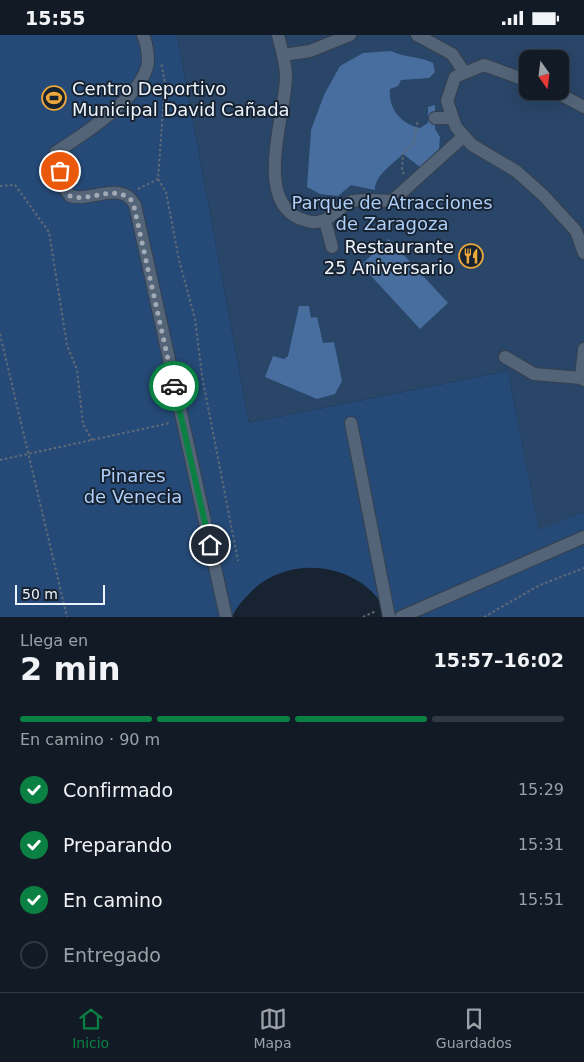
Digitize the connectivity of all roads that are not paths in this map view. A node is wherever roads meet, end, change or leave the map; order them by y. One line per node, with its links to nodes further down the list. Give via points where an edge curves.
1 (143, 35): 22 (street, via 148,62 138,83 107,119 56,152 62,181 70,196 80,198 114,192 125,195 136,208)
2 (278, 35): 5 (street)
3 (350, 35): 5 (street, via 310,51)
4 (417, 35): 6 (street, via 452,54)
5 (283, 55): 13 (street, via 286,76 276,150 277,193 286,210 307,222)
6 (464, 72): 7 (street, via 484,65); 11 (street, via 455,77 447,101)
7 (519, 78)
8 (569, 99): 9 (street)
9 (584, 107)
10 (435, 118): 11 (street)
11 (452, 118): 12 (street)
12 (464, 136): 13 (street, via 392,201 351,201); 15 (street, via 472,145 516,171 543,195 576,231)
13 (325, 221): 14 (street)
14 (332, 247)
15 (584, 253)
16 (584, 349): 18 (street)
17 (505, 357): 18 (street, via 534,374)
18 (583, 379)
19 (351, 423): 21 (street)
20 (584, 537): 23 (street)
21 (388, 613)
22 (226, 617)
23 (401, 617)

